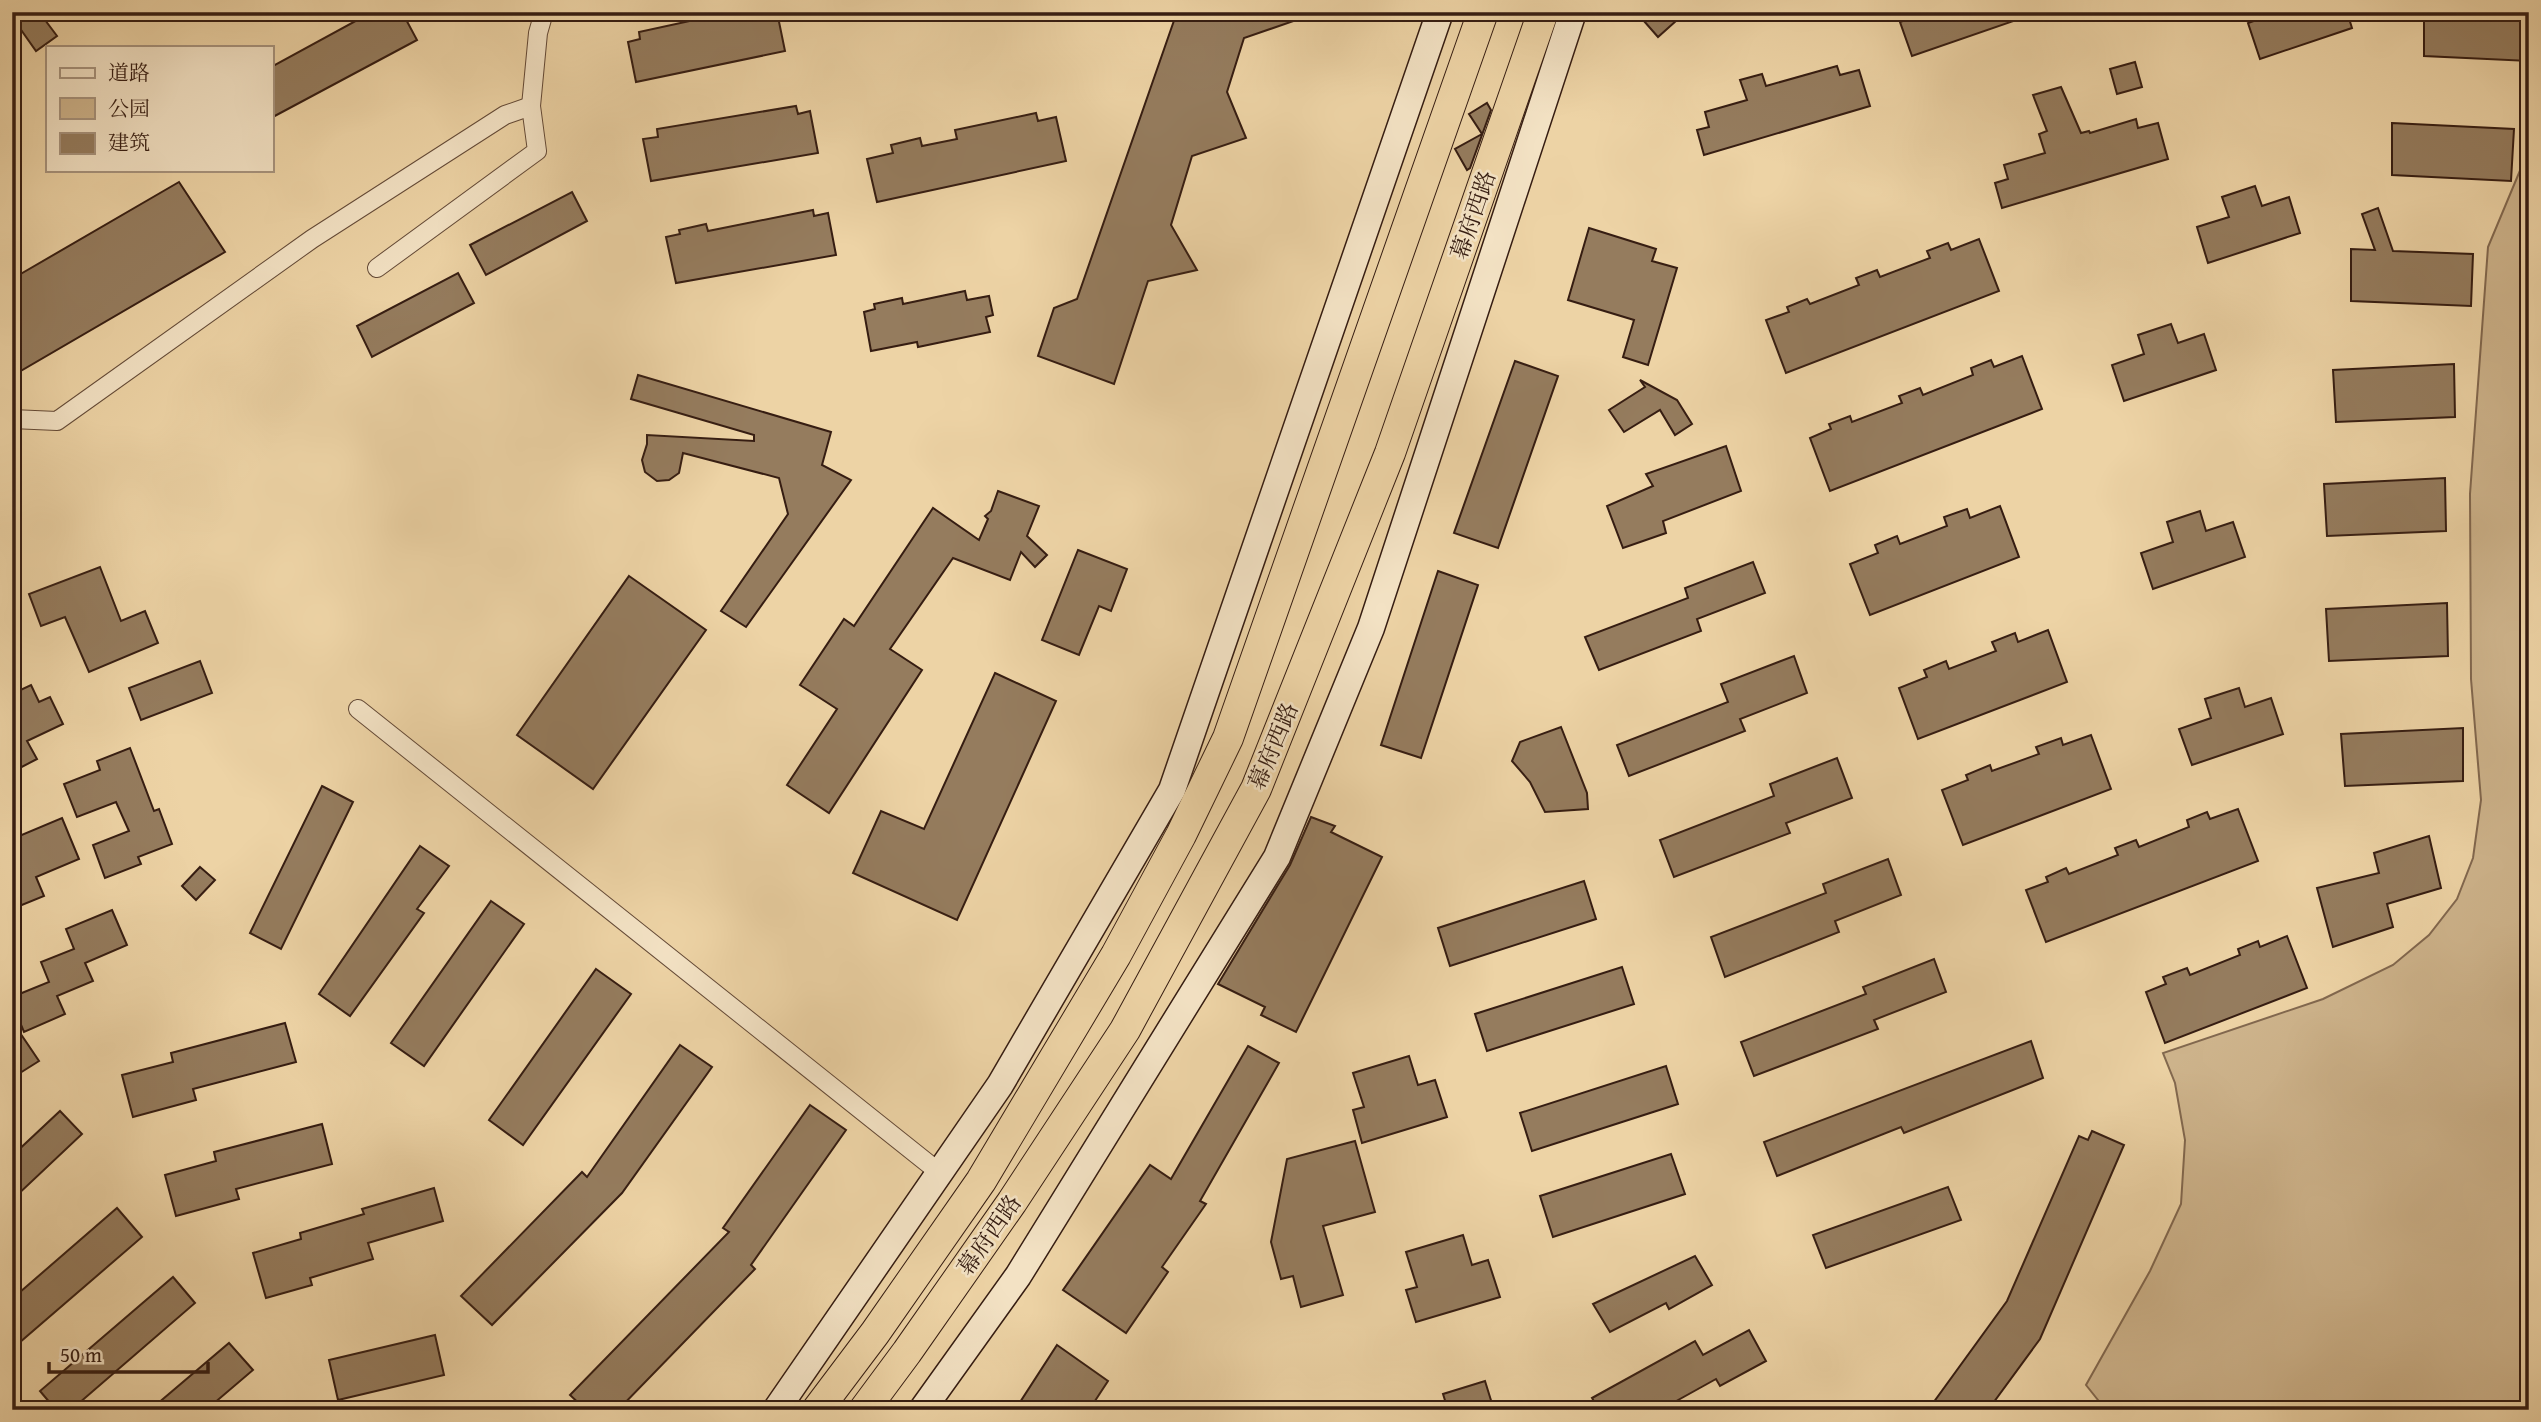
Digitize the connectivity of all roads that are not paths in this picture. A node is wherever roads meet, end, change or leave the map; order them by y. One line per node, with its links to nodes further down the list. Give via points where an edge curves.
1 (544, 12): 7 (street)
2 (551, 12): 7 (street)
3 (1440, 12): 12 (main road, via 1172,790 1000,1085)
4 (1483, 12): 14 (highway, 幕府西路, via 1228,738 1116,955 981,1181)
5 (1543, 12): 15 (highway, 幕府西路, via 1390,453 1256,789 1125,1030 1012,1202)
6 (1573, 12): 16 (main road, 幕府西路, via 1371,628 1277,857 1018,1276)
7 (538, 33): 8 (street)
8 (531, 106): 9 (street, via 537,151); 10 (street, via 505,115 312,239 57,421)
9 (377, 268)
10 (12, 419)
11 (358, 709): 12 (street)
12 (940, 1173): 13 (main road)
13 (776, 1410)
14 (817, 1410)
15 (864, 1410)
16 (922, 1410)

